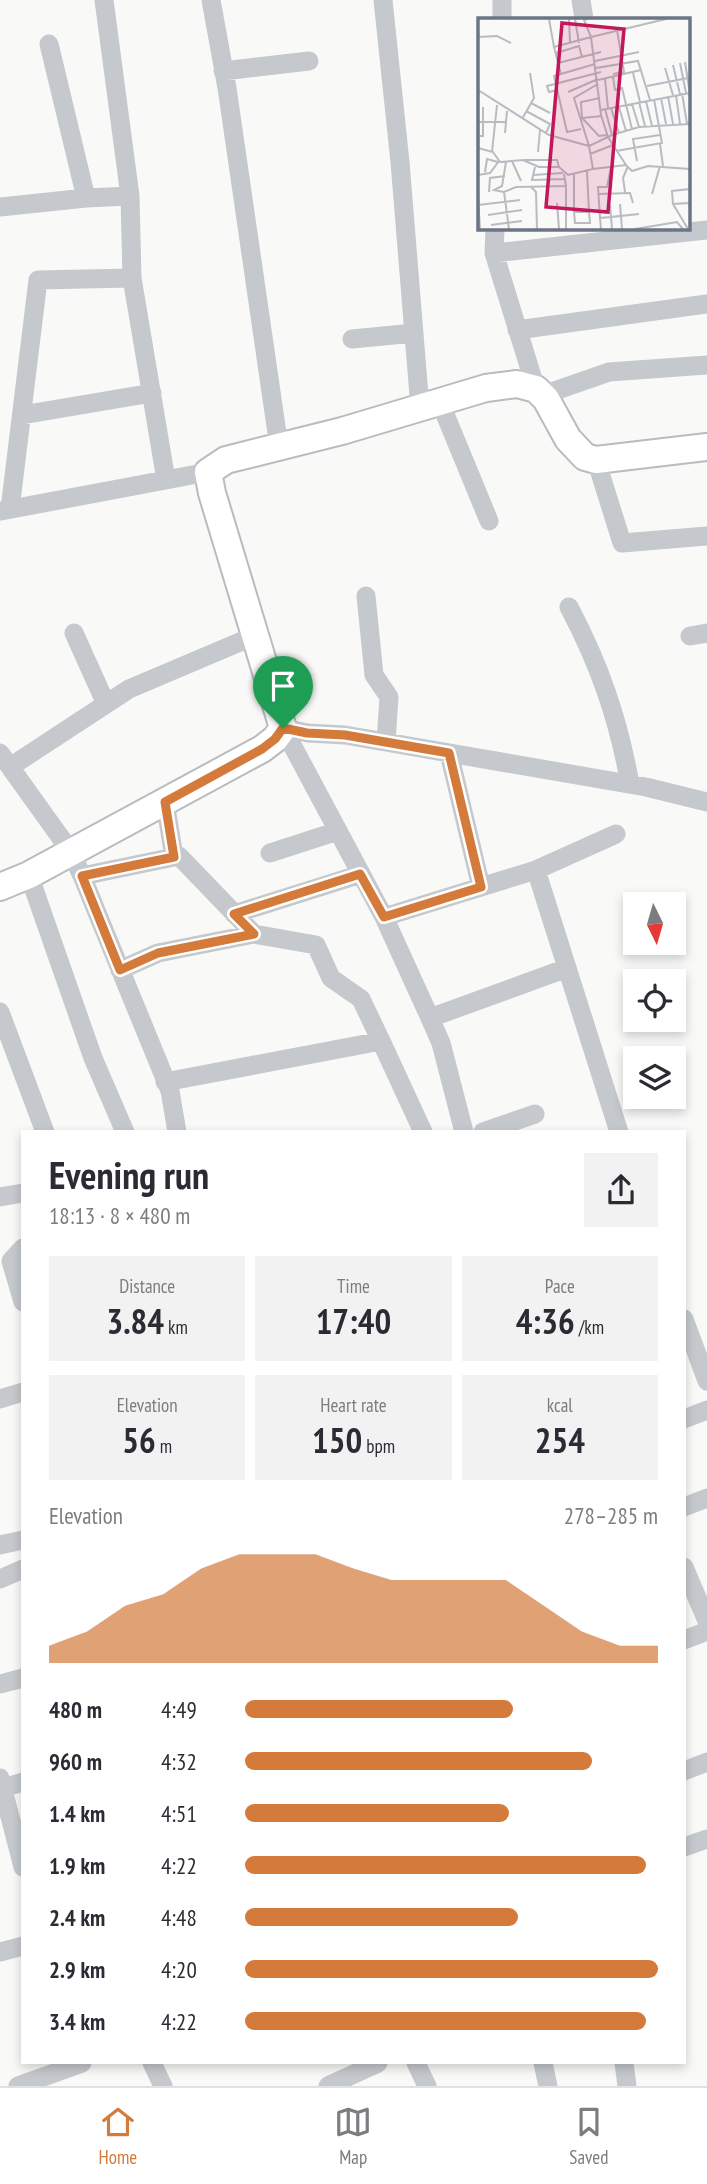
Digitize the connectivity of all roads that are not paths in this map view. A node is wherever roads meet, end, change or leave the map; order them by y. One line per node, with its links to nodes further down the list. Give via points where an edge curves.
1 (104, 0): 11 (street)
2 (211, 0): 10 (street)
3 (383, 0): 20 (street)
4 (502, 0): 6 (street)
5 (581, 0): 7 (street)
6 (502, 18)
7 (584, 18)
8 (49, 44): 12 (street)
9 (309, 61): 10 (street)
10 (223, 71): 27 (street)
11 (130, 196): 12 (street); 17 (street)
12 (86, 198): 13 (street)
13 (0, 206)
14 (495, 229): 16 (street)
15 (707, 230): 16 (street)
16 (494, 253): 19 (street)
17 (132, 278): 24 (street); 26 (street, via 38,280)
18 (707, 304): 19 (street)
19 (517, 330): 23 (street)
20 (414, 333): 21 (street); 25 (street)
21 (352, 339)
22 (707, 365): 23 (street, via 609,372)
23 (539, 392): 25 (street, via 517,384); 29 (street, via 568,439 585,457)
24 (152, 393): 26 (street); 31 (street)
25 (430, 405): 27 (street); 33 (street)
26 (22, 415): 32 (street)
27 (279, 447): 30 (street, via 226,460)
28 (707, 447): 29 (street)
29 (596, 460): 34 (street, via 622,543)
30 (208, 472): 31 (street); 38 (street)
31 (166, 480): 32 (street)
32 (5, 510)
33 (489, 522)
34 (707, 536)
35 (366, 596): 41 (street, via 374,675 389,697)
36 (569, 607): 44 (street, via 590,648 617,723)
37 (74, 633): 39 (street)
38 (254, 636): 39 (street, via 129,689); 40 (street)
39 (106, 704): 43 (street)
40 (283, 728): 41 (street); 45 (street, via 262,749); 47 (street)
41 (386, 742): 42 (street)
42 (449, 753): 44 (street); 57 (street)
43 (5, 760): 49 (street)
44 (630, 784): 46 (street)
45 (165, 802): 49 (street); 51 (street)
46 (707, 802)
47 (338, 831): 50 (street); 53 (street)
48 (616, 834): 52 (street)
49 (71, 852): 54 (street); 55 (street)
50 (270, 853)
51 (174, 857): 55 (street); 58 (street, via 179,856)
52 (536, 870): 57 (street); 61 (street)
53 (360, 874): 58 (street); 59 (street)
54 (29, 875): 56 (street); 69 (street, via 93,1058)
55 (82, 876): 62 (street)
56 (0, 887)
57 (481, 887): 59 (street)
58 (234, 914): 60 (street)
59 (384, 917): 64 (street)
60 (254, 934): 62 (street, via 158,953); 65 (street, via 316,945 331,978 361,999)
61 (567, 968): 64 (street); 74 (street)
62 (120, 970): 66 (street)
63 (0, 1012): 68 (street)
64 (430, 1018): 72 (street)
65 (381, 1041): 66 (street); 71 (street)
66 (165, 1082): 70 (street)
67 (535, 1114): 73 (street)
68 (45, 1130)
69 (124, 1130)
70 (177, 1130)
71 (423, 1130)
72 (463, 1130)
73 (489, 1130)
74 (618, 1130)
75 (0, 1197): 76 (street)
76 (21, 1199)
77 (21, 1250): 78 (street, via 11,1261)
78 (21, 1294)
79 (694, 1327): 80 (street)
80 (707, 1381)
81 (21, 1393): 82 (street)
82 (0, 1399)
83 (707, 1409): 84 (street)
84 (686, 1418)
85 (707, 1498): 86 (street)
86 (686, 1506)
87 (21, 1540): 88 (street)
88 (0, 1545)
89 (21, 1570): 91 (street)
90 (686, 1572): 92 (street)
91 (0, 1579)
92 (707, 1621)
93 (707, 1631): 94 (street)
94 (686, 1639)
95 (21, 1679): 96 (street)
96 (0, 1684)
97 (707, 1762): 98 (street)
98 (686, 1770)
99 (21, 1782): 100 (street)
100 (1, 1785): 103 (street)
101 (707, 1839): 102 (street)
102 (686, 1846)
103 (21, 1860)
104 (21, 1947): 105 (street)
105 (0, 1952)
106 (152, 2064): 113 (street)
107 (376, 2064): 114 (street)
108 (416, 2064): 115 (street)
109 (543, 2064): 116 (street)
110 (624, 2064): 117 (street)
111 (70, 2070): 112 (street)
112 (18, 2086)
113 (163, 2086)
114 (328, 2086)
115 (427, 2086)
116 (548, 2086)
117 (627, 2086)

